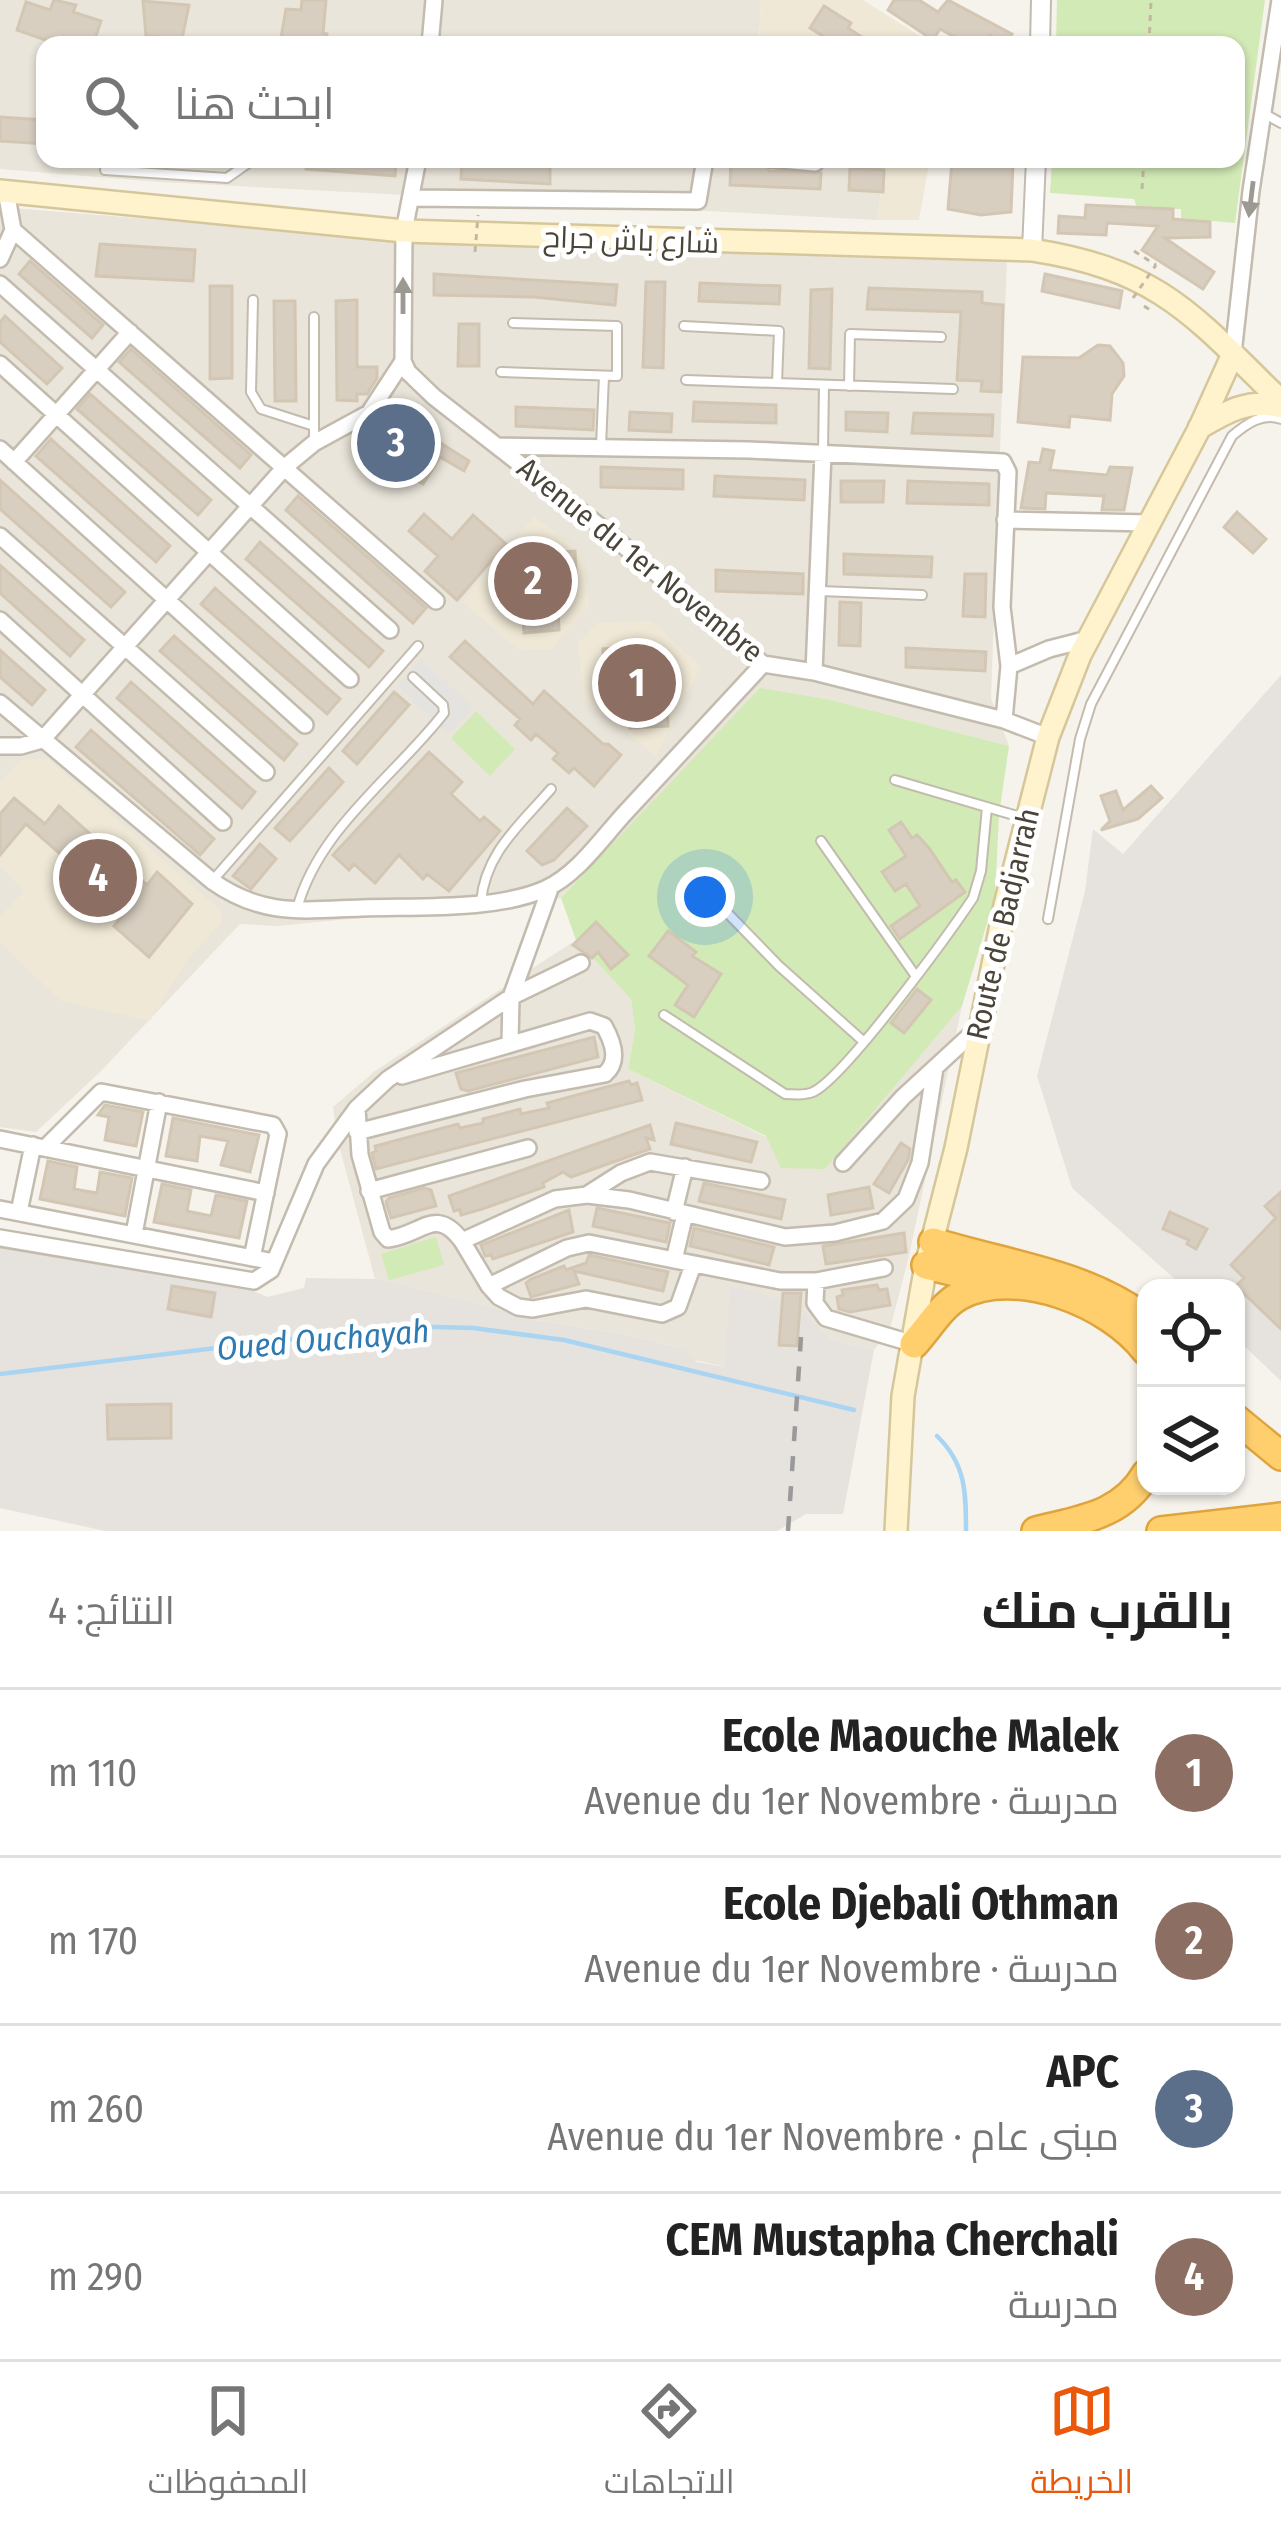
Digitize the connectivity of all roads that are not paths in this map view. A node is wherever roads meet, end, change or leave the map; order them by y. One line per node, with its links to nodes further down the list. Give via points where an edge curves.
1 (434, 0): 4 (street)
2 (1041, 0): 5 (street)
3 (1280, 0): 6 (street)
4 (431, 36)
5 (1040, 36)
6 (1264, 114): 7 (lane); 26 (street, one-way to 26)
7 (1281, 123)
8 (241, 168): 12 (lane, via 226,178)
9 (417, 168): 14 (street)
10 (704, 168): 14 (street, via 698,201)
11 (1036, 168): 17 (street)
12 (105, 170)
13 (3, 191): 15 (street); 16 (main road, شارع باش جراح)
14 (412, 198): 16 (street)
15 (13, 230): 18 (street); 24 (street)
16 (404, 231): 17 (main road, شارع باش جراح); 27 (street, one-way to 16)
17 (1032, 250): 26 (main road, شارع باش جراح, via 1114,267 1198,319)
18 (0, 259)
19 (0, 284): 29 (street)
20 (253, 300): 41 (lane, via 256,404)
21 (314, 317): 41 (lane)
22 (513, 322): 31 (lane, via 616,326 617,376)
23 (684, 326): 33 (lane, via 779,331)
24 (130, 332): 29 (street); 47 (street)
25 (941, 338): 35 (lane, via 850,334)
26 (1233, 354): 37 (main road, شارع باش جراح); 40 (main road, Route de Badjarrah)
27 (403, 361): 41 (street, via 369,413); 42 (street, Avenue du 1er Novembre, via 417,382)
28 (0, 364): 38 (street)
29 (97, 370): 38 (street); 48 (street)
30 (501, 372): 31 (lane)
31 (604, 376): 43 (lane)
32 (686, 380): 33 (lane)
33 (778, 383): 34 (lane)
34 (824, 385): 35 (lane); 45 (lane)
35 (849, 386): 36 (lane)
36 (953, 389)
37 (1281, 404): 40 (main road, via 1241,406)
38 (56, 415): 46 (street); 52 (street)
39 (1281, 418): 86 (lane, via 1248,422 1232,436 1097,692 1080,739)
40 (1199, 429): 50 (main road, Route de Badjarrah)
41 (314, 434): 47 (street)
42 (499, 446): 43 (street); 62 (street, Avenue du 1er Novembre)
43 (601, 447): 45 (street)
44 (0, 449): 46 (street)
45 (824, 453): 49 (street, via 998,460 1008,472); 53 (street)
46 (14, 462): 55 (street)
47 (285, 467): 48 (street); 56 (street)
48 (250, 506): 52 (street); 58 (street)
49 (1005, 520): 50 (street); 63 (street)
50 (1150, 524): 59 (main road, Route de Badjarrah)
51 (0, 536): 61 (street)
52 (208, 552): 55 (street); 66 (street)
53 (820, 592): 54 (lane); 64 (street)
54 (922, 595)
55 (166, 601): 61 (street); 70 (street)
56 (436, 601)
57 (0, 620): 67 (street)
58 (390, 631)
59 (1088, 639): 63 (street); 71 (main road, Route de Badjarrah)
60 (418, 646): 81 (lane)
61 (125, 647): 67 (street); 74 (street)
62 (763, 664): 64 (street, Avenue du 1er Novembre); 82 (street)
63 (1009, 666): 69 (street)
64 (814, 672): 69 (street, Avenue du 1er Novembre)
65 (413, 676): 85 (lane, via 444,713 321,851)
66 (350, 679)
67 (83, 695): 72 (street); 79 (street)
68 (0, 703): 72 (street)
69 (1004, 720): 71 (street, Avenue du 1er Novembre)
70 (304, 725)
71 (1048, 737): 78 (main road, Route de Badjarrah)
72 (42, 740): 73 (street); 81 (street)
73 (0, 746)
74 (266, 772)
75 (895, 780): 77 (lane)
76 (551, 789): 84 (lane, via 492,856)
77 (987, 807): 78 (lane); 88 (lane, via 974,898)
78 (1025, 819): 91 (main road, Route de Badjarrah)
79 (224, 822)
80 (821, 841): 88 (lane)
81 (212, 881): 85 (street, via 253,905)
82 (551, 886): 84 (street); 89 (street)
83 (709, 894): 92 (lane)
84 (481, 902): 85 (street)
85 (297, 910)
86 (1048, 920)
87 (580, 963): 89 (street)
88 (915, 975): 92 (lane)
89 (511, 997): 93 (street); 95 (street)
90 (664, 1015): 92 (lane, via 785,1094 809,1094 830,1080)
91 (978, 1028): 94 (street); 115 (main road, Route de Badjarrah)
92 (863, 1041)
93 (510, 1043): 95 (street); 98 (street, via 595,1021 607,1030 614,1060 605,1074)
94 (935, 1068): 102 (street); 111 (street, via 920,1163 906,1199 884,1221 785,1237)
95 (388, 1079): 97 (street)
96 (159, 1102): 100 (street, via 101,1092); 104 (street); 107 (street, via 273,1125)
97 (357, 1108): 98 (street); 118 (street, via 316,1164)
98 (357, 1132): 106 (street)
99 (0, 1139): 100 (street)
100 (39, 1147): 104 (street); 110 (street)
101 (528, 1148): 106 (street)
102 (842, 1163)
103 (685, 1167): 105 (street); 108 (street, via 637,1166); 111 (street)
104 (146, 1168): 107 (street); 112 (street)
105 (761, 1180)
106 (369, 1191): 114 (street, via 388,1239 437,1222)
107 (266, 1193): 116 (street)
108 (587, 1195): 111 (street); 114 (street, via 555,1199)
109 (0, 1209): 110 (street)
110 (19, 1212): 112 (street)
111 (680, 1213): 117 (street)
112 (134, 1234): 116 (street)
113 (0, 1238): 118 (street, via 244,1282 267,1274)
114 (462, 1241): 123 (street)
115 (930, 1254): 122 (highway); 124 (highway, via 1064,1277); 126 (main road, Route de Badjarrah)
116 (252, 1258): 118 (street)
117 (674, 1261): 119 (street); 123 (street, via 589,1243)
118 (274, 1262)
119 (693, 1264): 121 (street); 123 (street, via 678,1307 662,1314 586,1299 526,1309)
120 (884, 1268): 121 (street)
121 (816, 1282): 126 (street, via 815,1303 826,1318)
122 (998, 1282): 125 (highway, via 1079,1301); 126 (highway, via 951,1301)
123 (489, 1286)
124 (1137, 1312)
125 (1137, 1342)
126 (914, 1344): 131 (main road, Route de Badjarrah, via 902,1396)
127 (1245, 1426): 128 (highway)
128 (1281, 1456)
129 (1137, 1488): 132 (highway, via 1108,1511)
130 (1281, 1517): 133 (highway)
131 (896, 1531)
132 (1036, 1531)
133 (1160, 1531)

